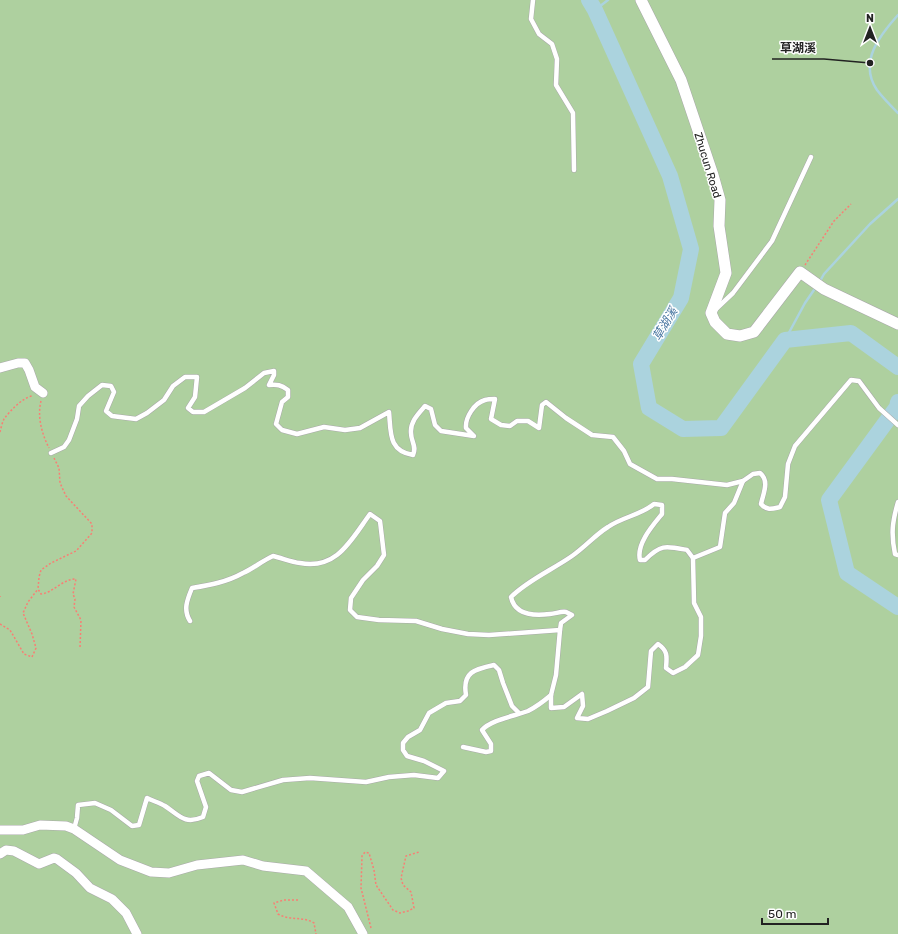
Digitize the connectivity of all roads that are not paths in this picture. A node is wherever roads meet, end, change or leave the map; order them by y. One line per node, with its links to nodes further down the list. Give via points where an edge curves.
1 (533, 0): 4 (lane, via 531,19 539,34 552,44 558,59 556,85 573,113)
2 (641, 0): 5 (street, Zhucun Road, via 681,80 720,200 719,226 726,273)
3 (811, 157): 5 (lane, via 772,242 733,294)
4 (574, 170)
5 (711, 313): 6 (street, via 715,322 727,334 740,336 754,332 800,272 824,289)
6 (898, 324)
7 (0, 368): 8 (street, via 25,363 35,387)
8 (43, 393)
9 (898, 425): 11 (lane, via 879,408 859,382 851,380 795,446 788,464 785,497 780,507 769,510 761,504 766,482 760,473 753,474)
10 (51, 453): 11 (lane, via 64,447 70,440 79,406 102,385 111,386 114,392 106,411 112,416 136,419 164,400 173,386 185,377 196,377 195,397 188,408 193,412 204,412 245,388 264,373 274,371 269,385 282,385 288,390 288,397 282,402 276,424 282,430 297,434 324,427 346,430 360,428 389,412 392,442 398,450 413,455 415,449 410,434 412,424 425,406 431,409 435,424 441,431 474,436 466,428 466,421 469,414 483,400 495,399 491,419 501,425 510,426 517,421 528,421 540,428 542,405 546,402 592,435 613,436 630,464 657,480 672,479 727,485)
11 (743, 481): 14 (lane, via 734,503 725,513 720,546)
12 (898, 502): 13 (lane, via 892,538)
13 (898, 555)
14 (693, 558): 16 (lane, via 688,550 663,547 654,550 645,560 640,560 638,554 648,530 662,514 662,505 654,504 646,511 608,526 573,556 519,589 511,597 513,605 521,612 536,615 565,612 572,615 561,623); 17 (lane, via 694,603 700,617 701,636 698,655 694,659 673,673 666,668 667,657 664,649 658,644 651,651 648,687 634,698 588,719 577,718 583,706 582,694 564,707 551,708)
15 (190, 622): 16 (lane, via 186,614 186,602 192,588 224,582 273,556 299,563 316,564 333,559 350,543 370,514 380,522 384,555 351,598 350,610 357,617 416,622 468,634)
16 (560, 630): 17 (lane, via 556,675)
17 (551, 695): 18 (lane, via 538,706)
18 (519, 713): 19 (lane, via 485,726 482,730 491,744 491,750 486,752); 20 (lane, via 512,706 499,670 494,665 486,666 468,675 466,695 460,701 446,703 429,713 420,730 403,743 403,750 407,756 444,771 438,778 414,775 366,782 310,778 284,780 242,792 230,790 209,773 198,776 197,781 206,807 203,817 195,820 180,818 165,806 147,798 139,825 132,826 111,810 95,803 78,805)
19 (463, 747)
20 (74, 829): 21 (street, via 66,826 40,825 23,830); 24 (street, via 120,860 152,872 170,873 197,865 243,860 263,866 306,871 348,908)
21 (0, 830)
22 (0, 854): 23 (street, via 6,850 14,851 39,864 58,859 90,888 112,899 126,913)
23 (137, 934)
24 (363, 934)

